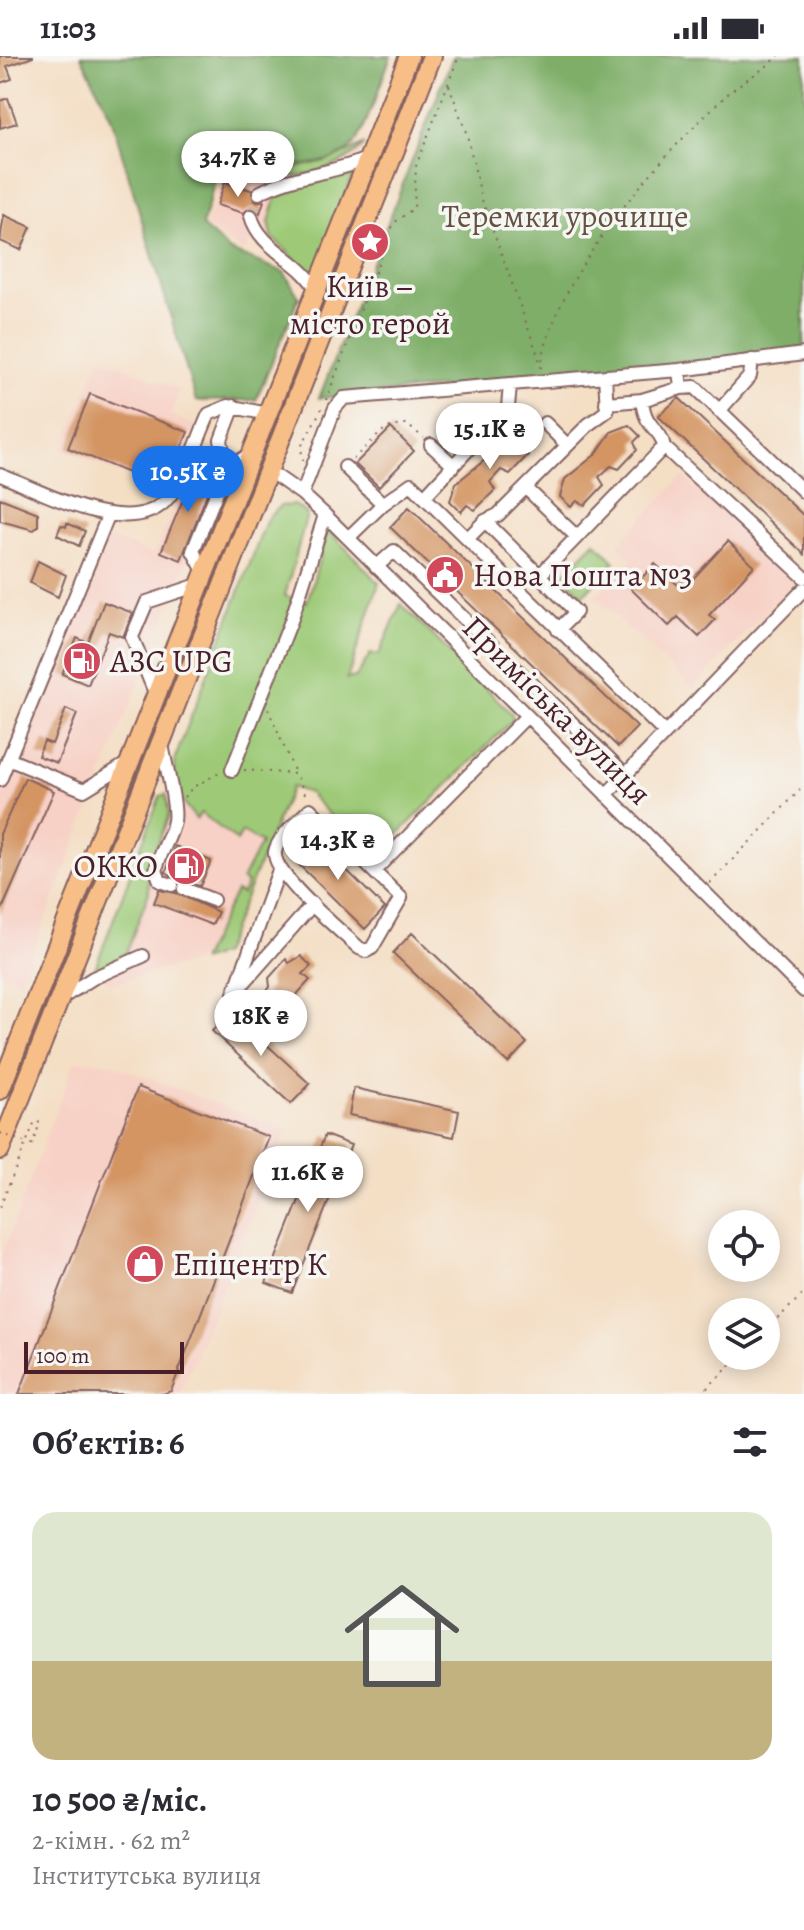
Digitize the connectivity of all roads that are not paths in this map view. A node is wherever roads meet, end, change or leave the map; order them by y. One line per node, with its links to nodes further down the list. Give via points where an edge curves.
1 (409, 56): 3 (highway)
2 (432, 56): 26 (highway)
3 (369, 158): 4 (street); 6 (highway)
4 (259, 193)
5 (251, 216): 6 (street, via 254,227 312,279)
6 (317, 291): 17 (highway)
7 (804, 354): 8 (street)
8 (752, 360): 9 (street); 16 (street, via 746,383)
9 (679, 370): 10 (street); 12 (street)
10 (605, 376): 11 (street); 14 (street)
11 (510, 385): 23 (street, via 508,407); 30 (street, via 344,398 335,408)
12 (681, 388): 13 (street); 16 (street, via 695,387)
13 (642, 400): 14 (street); 21 (street, via 646,422)
14 (606, 403): 20 (street, via 602,417)
15 (234, 406): 17 (street); 25 (street, via 221,440); 34 (street, via 209,414 165,502 140,516)
16 (719, 411): 29 (street)
17 (268, 414): 22 (highway)
18 (545, 423): 20 (street)
19 (431, 445): 23 (street)
20 (567, 445): 28 (street)
21 (664, 447): 36 (street); 41 (street)
22 (252, 453): 25 (street); 42 (highway)
23 (453, 465): 31 (street)
24 (345, 467): 32 (street)
25 (226, 469): 42 (street, via 193,551)
26 (269, 471): 30 (street, Приміська вулиця); 48 (highway)
27 (0, 475): 34 (street)
28 (526, 488): 35 (street); 36 (street)
29 (804, 492)
30 (302, 494): 33 (street, Приміська вулиця)
31 (425, 496): 32 (street, via 411,484); 38 (street)
32 (383, 504): 37 (street)
33 (325, 515): 37 (street, Приміська вулиця); 51 (street, via 291,621)
34 (108, 516): 49 (street)
35 (485, 521): 38 (street); 40 (street)
36 (577, 537): 40 (street)
37 (348, 538): 39 (street, Приміська вулиця)
38 (467, 539): 44 (street)
39 (376, 567): 46 (street, Приміська вулиця); 52 (street, via 394,551)
40 (540, 575): 44 (street, via 576,612)
41 (804, 577)
42 (203, 578): 45 (highway); 45 (street, via 147,602 132,637)
43 (804, 589): 47 (street)
44 (558, 630): 47 (street)
45 (156, 695): 50 (highway)
46 (526, 717): 54 (street, Приміська вулиця); 56 (street)
47 (664, 732): 52 (street)
48 (162, 741): 57 (street, via 175,808 156,870 160,881); 61 (highway)
49 (8, 759): 50 (street, via 84,790); 53 (street)
50 (130, 762): 62 (highway)
51 (232, 770)
52 (625, 774): 54 (street)
53 (0, 780)
54 (606, 795): 60 (street, Приміська вулиця)
55 (279, 870): 56 (street, via 279,842 310,809); 58 (street); 58 (street, via 234,994)
56 (374, 871): 58 (street, via 401,898 372,948 359,948)
57 (213, 900)
58 (313, 904)
59 (143, 956): 61 (street)
60 (804, 991)
61 (60, 999): 64 (highway)
62 (6, 1058): 63 (highway)
63 (0, 1090)
64 (0, 1150)

